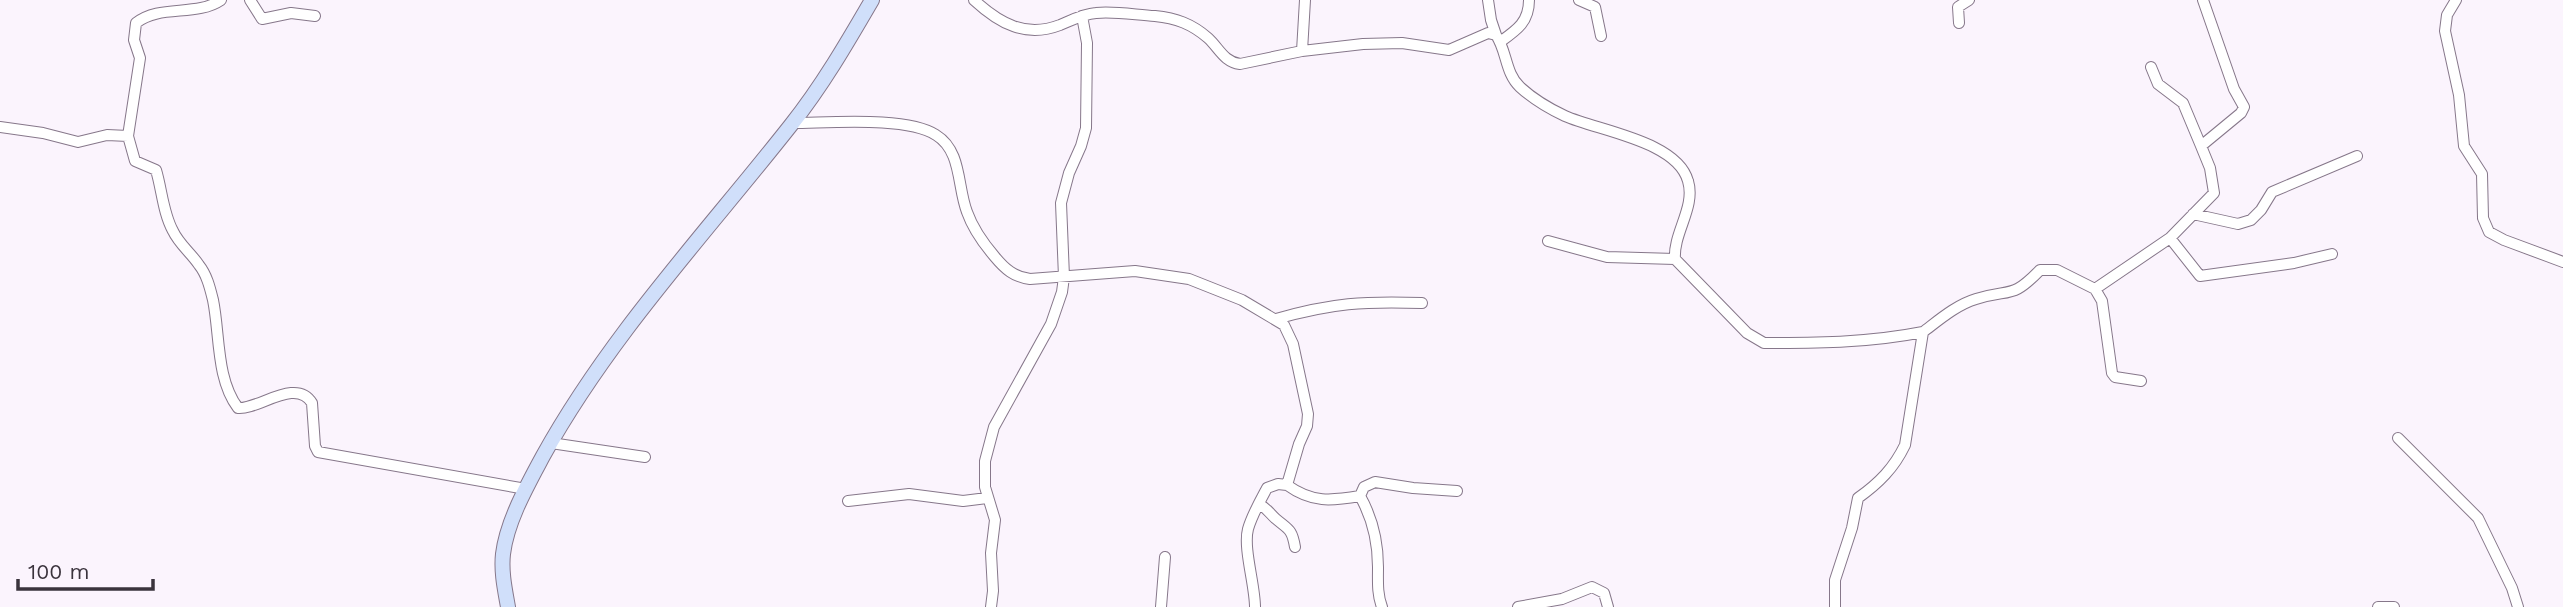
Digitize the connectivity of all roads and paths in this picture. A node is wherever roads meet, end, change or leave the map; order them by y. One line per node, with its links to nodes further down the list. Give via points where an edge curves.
1 (221, 0): 22 (street, via 197,8 152,8 135,25 140,58)
2 (250, 0): 13 (street, via 262,19 291,13)
3 (872, 0): 20 (street)
4 (974, 0): 14 (street, via 996,19 1026,31 1059,26)
5 (1304, 0): 18 (street)
6 (1488, 0): 17 (street)
7 (1530, 0): 17 (street, via 1522,26)
8 (1579, 0): 12 (street)
9 (1969, 0): 15 (street, via 1958,7)
10 (2203, 0): 23 (street, via 2244,107)
11 (2456, 0): 30 (street, via 2445,31 2464,146 2482,174 2483,218 2489,232)
12 (1599, 3): 16 (street)
13 (316, 16)
14 (1082, 16): 18 (street, via 1106,12 1183,21 1236,63); 31 (street, via 1087,43 1086,128 1061,204)
15 (1959, 23)
16 (1601, 36)
17 (1498, 38): 18 (street, via 1489,33 1449,50 1391,43); 29 (street, via 1514,80 1533,97 1564,116 1675,160 1689,184)
18 (1302, 51)
19 (2151, 67): 23 (street, via 2164,91 2183,103)
20 (793, 123): 31 (street, via 881,123 933,133 953,153 967,211 984,244 1004,267 1022,278); 38 (street, via 682,256 587,383)
21 (0, 127): 22 (street, via 78,142)
22 (128, 136): 41 (street, via 135,161 156,170 171,229 207,280 228,388 238,408 288,394 303,395 312,403 318,452)
23 (2201, 146): 25 (street, via 2215,189)
24 (2357, 156): 25 (street, via 2272,192 2251,220 2238,224)
25 (2193, 214): 26 (street)
26 (2170, 238): 28 (street, via 2200,276); 32 (street)
27 (1548, 242): 29 (street, via 1607,257)
28 (2332, 254)
29 (1675, 259): 35 (street, via 1747,332 1764,343 1845,343)
30 (2563, 262)
31 (1064, 277): 34 (street, via 1135,271 1189,279); 44 (street, via 1051,324 994,427 985,461)
32 (2095, 289): 35 (street, via 2057,270 2040,270 2015,292 1975,299); 36 (street, via 2102,301 2112,373)
33 (1422, 303): 34 (street, via 1348,302)
34 (1276, 319): 40 (street, via 1291,336 1308,414)
35 (1923, 332): 56 (street, via 1905,445 1879,483 1858,498 1835,580)
36 (2141, 381)
37 (2398, 438): 59 (street, via 2478,518)
38 (551, 443): 39 (street); 41 (street)
39 (645, 457)
40 (1287, 485): 43 (street, via 1309,498); 46 (street, via 1270,486)
41 (526, 489): 49 (street, via 503,555)
42 (1457, 491): 43 (street, via 1375,482 1364,487)
43 (1360, 496): 53 (street, via 1374,528)
44 (987, 498): 45 (street, via 909,494); 50 (street, via 995,520)
45 (848, 501)
46 (1259, 504): 47 (street, via 1289,528); 52 (street, via 1247,539)
47 (1295, 547)
48 (1165, 557): 51 (street)
49 (508, 607)
50 (991, 607)
51 (1161, 607)
52 (1255, 607)
53 (1382, 607)
54 (1518, 607): 55 (street, via 1562,599 1592,587 1604,593)
55 (1608, 607)
56 (1835, 607)
57 (2378, 607): 58 (street)
58 (2394, 607)
59 (2518, 607)

